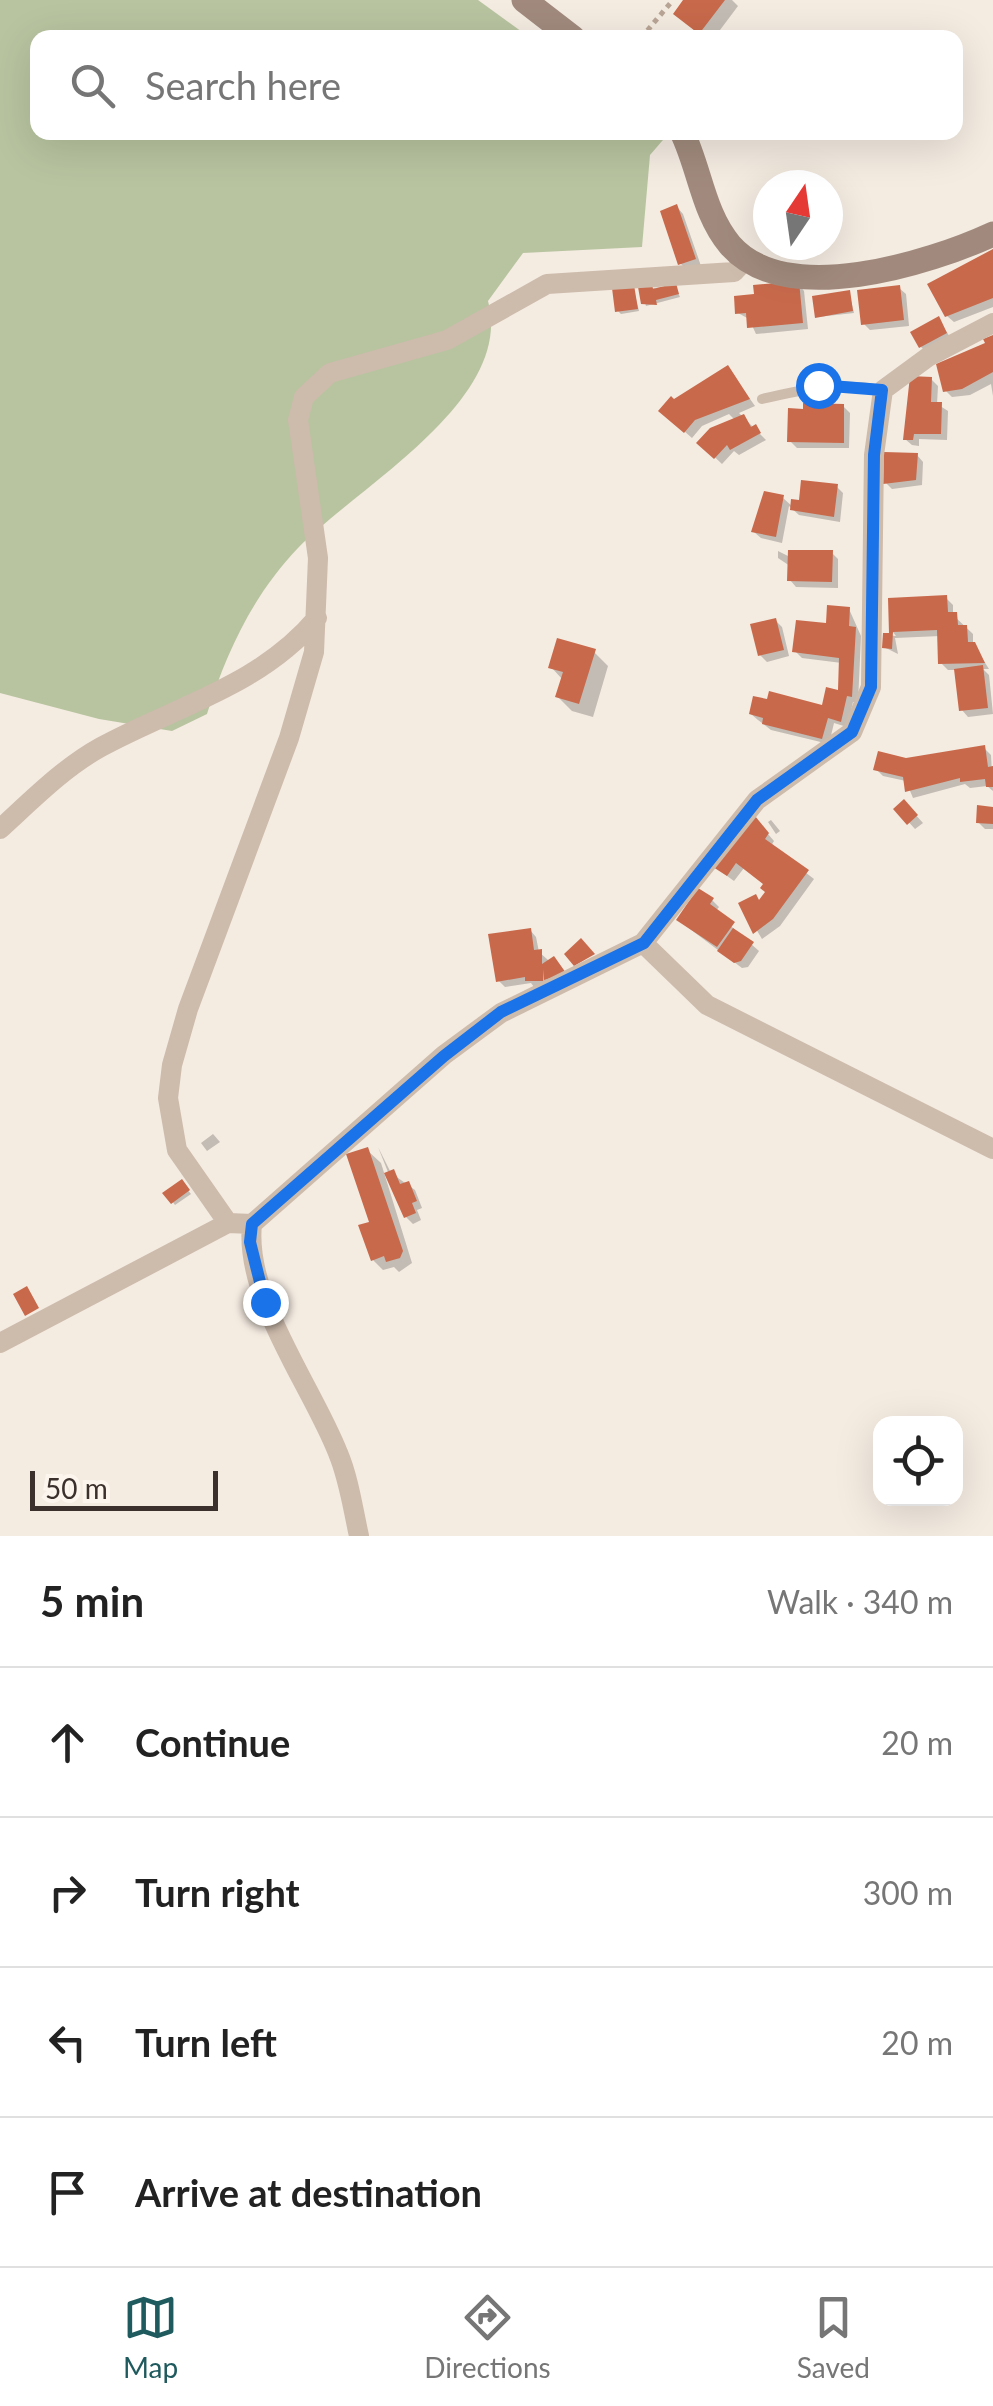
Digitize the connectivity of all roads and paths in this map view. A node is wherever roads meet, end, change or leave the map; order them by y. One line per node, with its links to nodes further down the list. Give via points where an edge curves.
1 (524, 0): 3 (main road)
2 (673, 0): 4 (path)
3 (563, 30)
4 (648, 30)
5 (685, 140): 7 (main road, via 719,228)
6 (993, 234): 7 (main road, via 939,258 831,277)
7 (746, 260): 11 (street, via 734,272 547,284 447,340 313,385 298,420 318,558)
8 (993, 323): 9 (street, via 928,356)
9 (882, 390): 10 (lane, via 818,385); 13 (street, via 865,709 840,742 740,817)
10 (762, 399)
11 (316, 618): 12 (street, via 258,671 69,768); 15 (street, via 308,681 172,1065 168,1098 177,1150)
12 (0, 829)
13 (644, 943): 14 (street, via 707,1005); 16 (street, via 501,1012)
14 (993, 1149)
15 (228, 1222): 16 (street); 17 (street)
16 (252, 1224): 18 (street, via 265,1302 340,1456)
17 (0, 1343)
18 (359, 1536)

